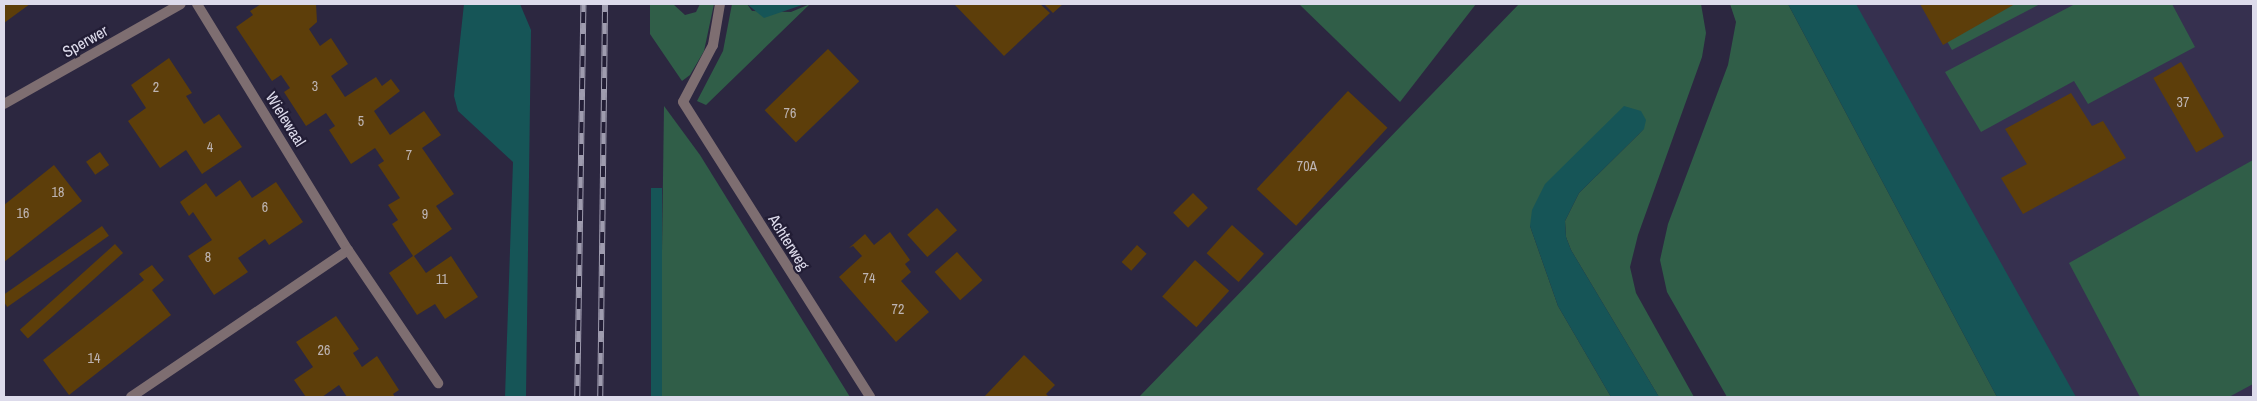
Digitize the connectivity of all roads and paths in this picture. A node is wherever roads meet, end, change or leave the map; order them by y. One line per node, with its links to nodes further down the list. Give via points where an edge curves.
1 (181, 4): 4 (street, Sperwer)
2 (197, 4): 5 (street, Wielewaal)
3 (720, 4): 8 (street, Achterweg, via 713,45 683,102)
4 (4, 104)
5 (348, 250): 6 (street, Wielewaal); 7 (street)
6 (438, 383)
7 (131, 397)
8 (870, 397)

